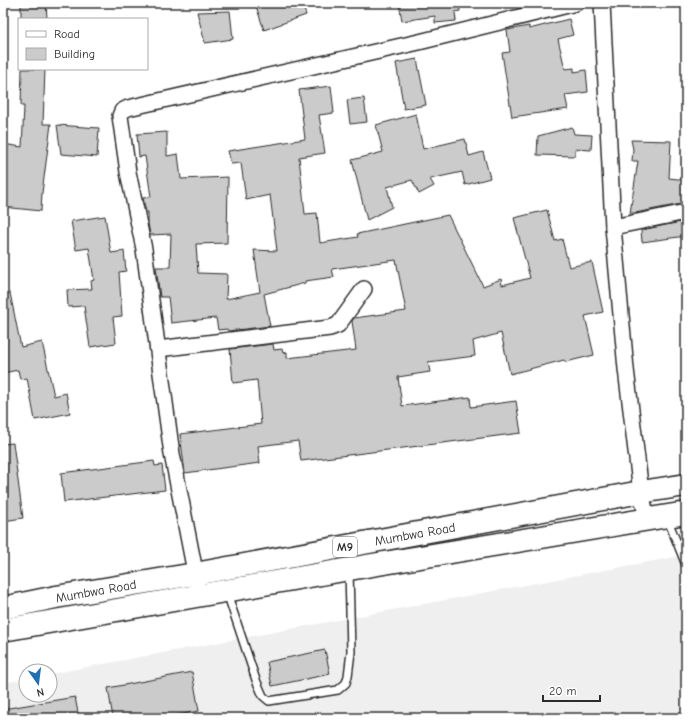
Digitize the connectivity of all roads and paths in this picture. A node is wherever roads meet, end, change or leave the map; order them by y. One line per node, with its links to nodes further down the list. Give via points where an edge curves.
1 (576, 3): 6 (street, via 122,111 120,116 128,172 144,249)
2 (602, 3): 4 (street)
3 (686, 212): 4 (street)
4 (613, 227): 8 (street, via 626,370)
5 (364, 288): 6 (street, via 338,324 330,328)
6 (158, 349): 12 (street, via 172,454)
7 (686, 485): 8 (main road, Mumbwa Road / M9)
8 (641, 492): 9 (street); 10 (main road, Mumbwa Road / M9)
9 (666, 516): 10 (main road, Mumbwa Road / M9); 11 (lane)
10 (347, 558): 13 (main road, Mumbwa Road / M9); 13 (lane, via 351,652 346,683 338,690 269,701 263,696)
11 (686, 565)
12 (195, 574): 13 (main road, Mumbwa Road / M9); 14 (street); 15 (main road, Mumbwa Road / M9)
13 (224, 579): 14 (main road, Mumbwa Road / M9)
14 (199, 595): 16 (main road, Mumbwa Road / M9)
15 (3, 608)
16 (3, 630)

